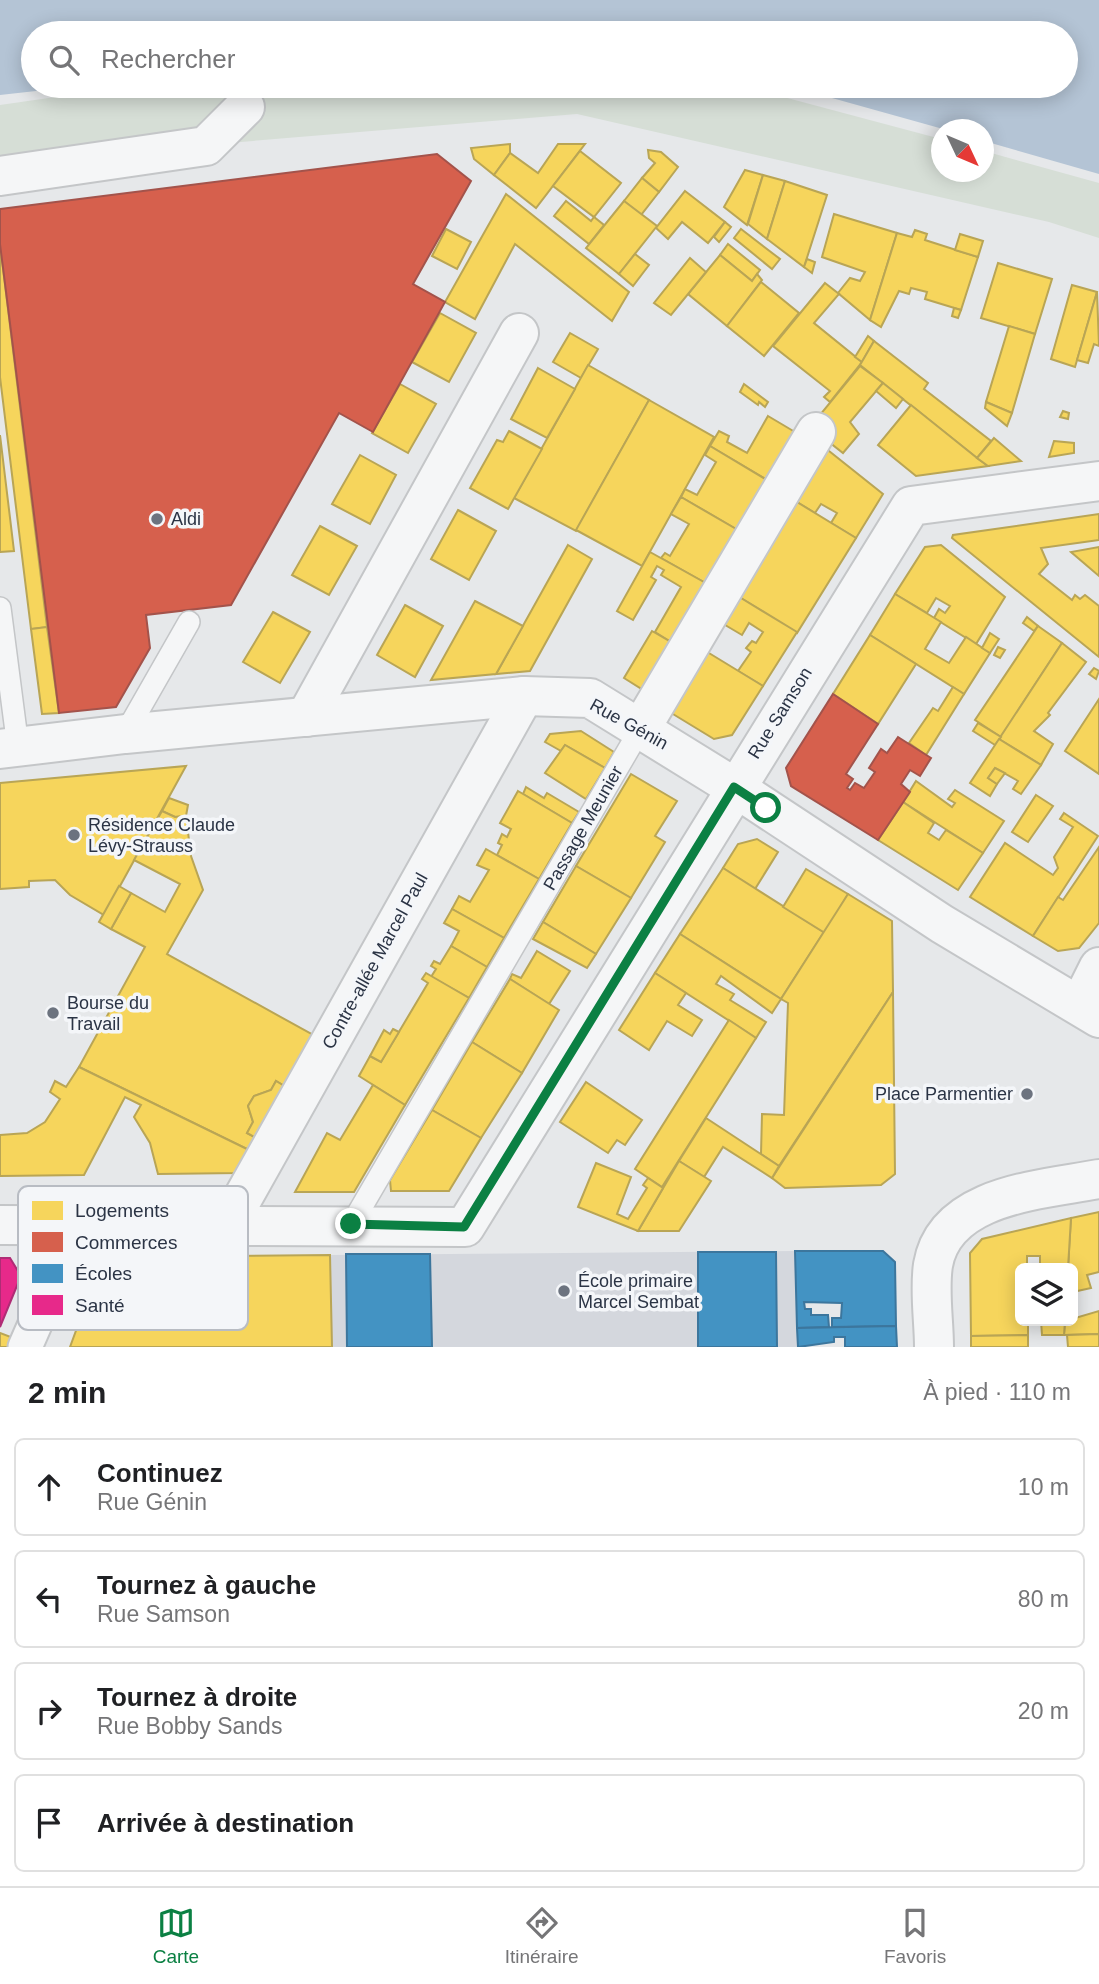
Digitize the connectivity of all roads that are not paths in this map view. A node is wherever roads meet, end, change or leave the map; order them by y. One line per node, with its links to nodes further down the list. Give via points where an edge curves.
1 (245, 107): 2 (street, via 206,146)
2 (0, 176)
3 (519, 333): 9 (street)
4 (816, 432): 10 (street, Passage Meunier)
5 (1099, 481): 14 (street, Rue Samson, via 911,506)
6 (0, 608): 13 (lane)
7 (189, 622): 11 (lane)
8 (524, 696): 9 (street, Rue Génin); 10 (street, Rue Génin, via 590,698); 12 (lane); 18 (street, Contre-allée Marcel Paul)
9 (306, 717): 11 (street, Rue Génin)
10 (641, 728): 14 (street, Rue Génin); 19 (lane, Passage Meunier)
11 (125, 734): 13 (street, Rue Génin)
12 (480, 739)
13 (9, 748)
14 (734, 787): 16 (street, Rue Génin, via 942,924); 19 (street, Rue Samson, via 464,1227)
15 (1099, 967): 16 (street)
16 (1089, 1011)
17 (1099, 1179): 25 (street, via 1017,1195 972,1211 946,1231 933,1265)
18 (248, 1189)
19 (351, 1224): 22 (street)
20 (0, 1225): 21 (street)
21 (18, 1225)
22 (248, 1226)
23 (32, 1330): 24 (street)
24 (25, 1347)
25 (934, 1347)

